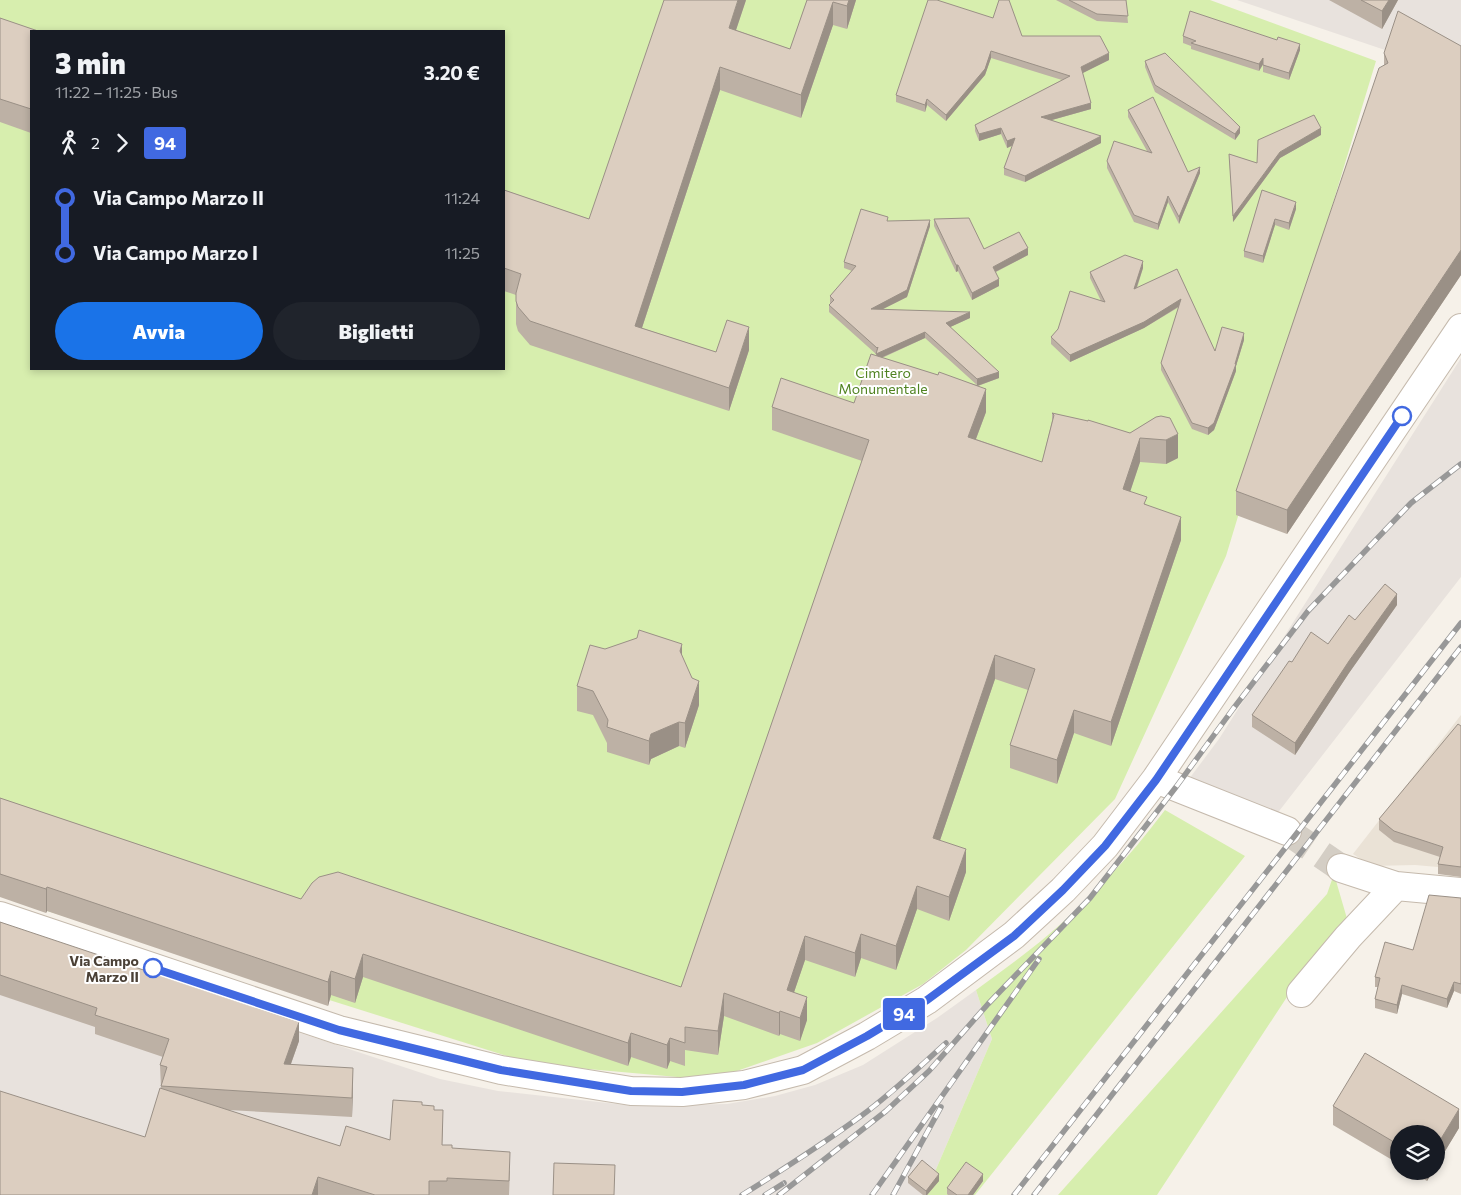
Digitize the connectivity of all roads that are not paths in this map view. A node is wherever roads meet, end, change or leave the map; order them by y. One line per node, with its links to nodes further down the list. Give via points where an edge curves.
1 (1461, 328): 2 (street)
2 (1156, 780): 3 (street); 7 (street, via 1105,846 1063,890 1006,941 927,1000 803,1070 744,1085 682,1092 631,1091 501,1070 339,1030)
3 (1287, 831)
4 (1341, 868): 5 (street)
5 (1396, 886): 6 (street); 8 (street)
6 (1461, 892)
7 (0, 916)
8 (1301, 993)

